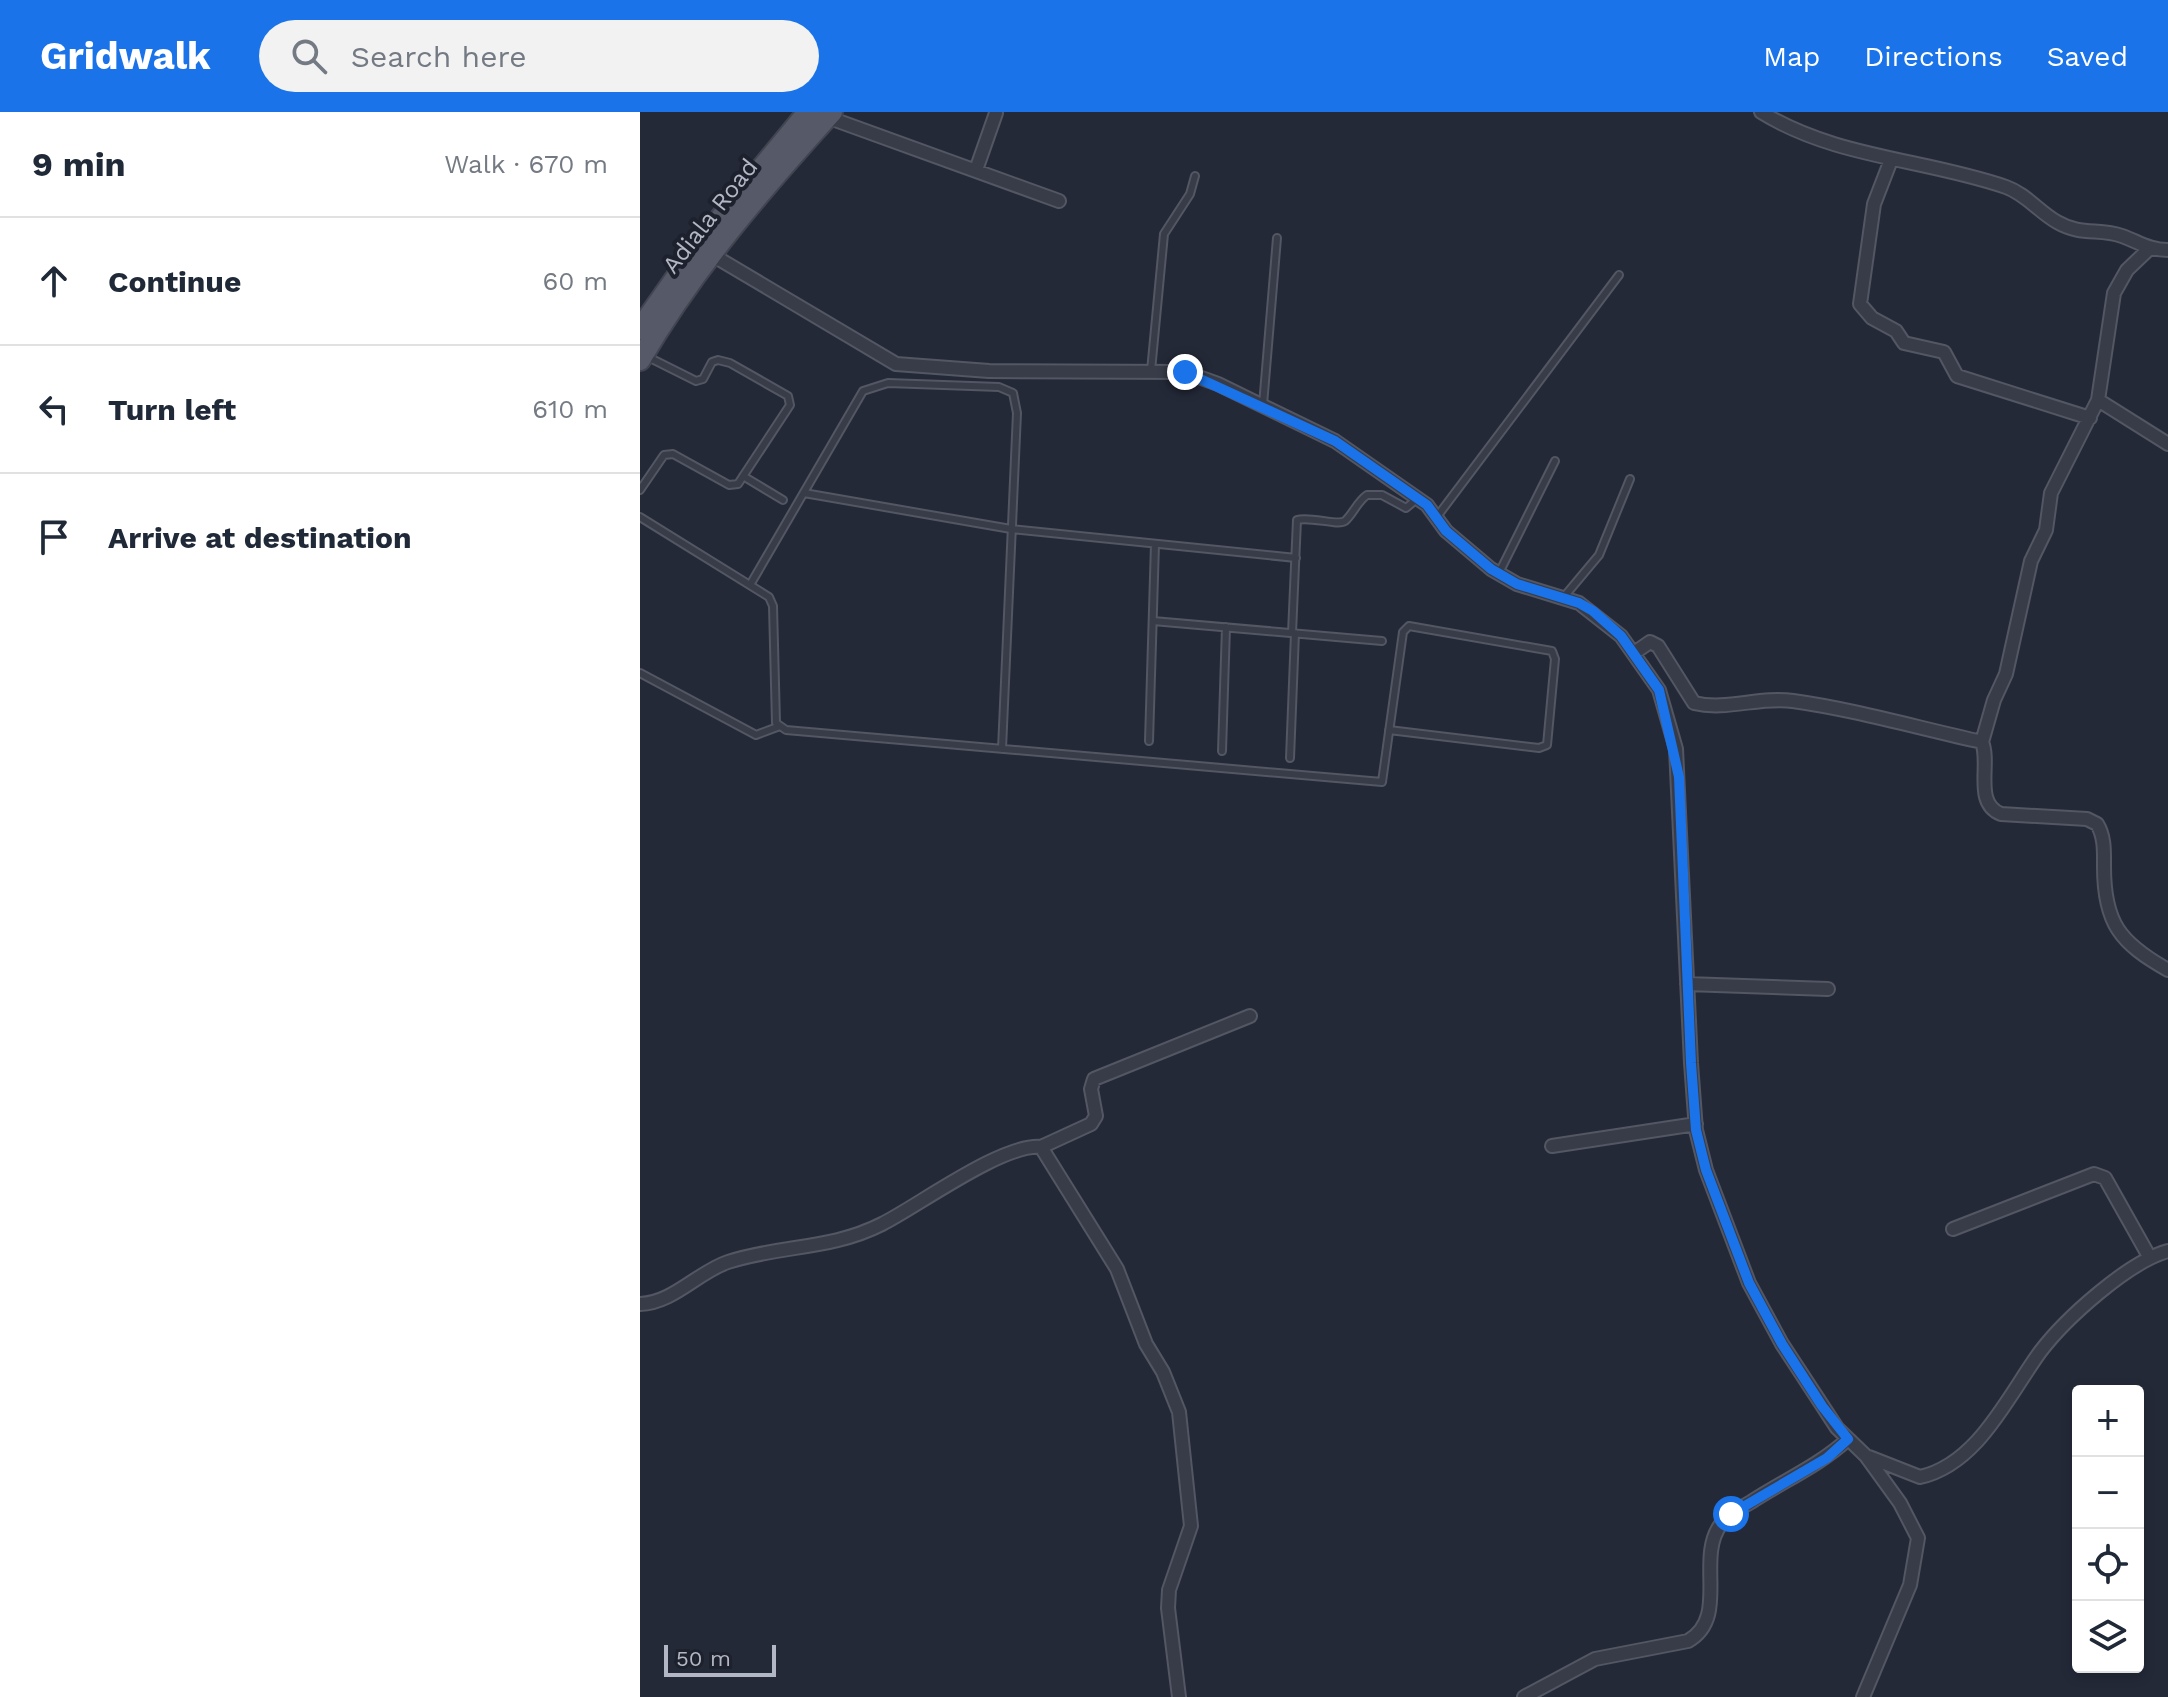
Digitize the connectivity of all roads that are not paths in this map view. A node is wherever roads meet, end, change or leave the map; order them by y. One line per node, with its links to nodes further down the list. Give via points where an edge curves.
1 (1761, 112): 4 (street, via 1819,139)
2 (996, 113): 5 (street)
3 (822, 114): 5 (street); 10 (main road, Adiala Road)
4 (1891, 160): 9 (street, via 2002,186 2068,229 2120,235); 18 (street, via 1874,204 1860,304 1904,343 1944,352 1957,376)
5 (976, 170): 7 (street)
6 (1195, 176): 15 (lane, via 1190,194 1164,234)
7 (1059, 201)
8 (1277, 238): 17 (lane)
9 (2149, 249): 11 (street); 16 (street, via 2127,270 2114,293)
10 (705, 250): 13 (main road, Adiala Road); 14 (main road, Adiala Road); 15 (street, via 896,364 1031,372)
11 (2168, 250)
12 (1619, 275): 28 (lane)
13 (640, 329)
14 (642, 357): 21 (lane, via 696,381 703,379 712,362 725,362 788,396 790,405)
15 (1151, 371): 17 (street, via 1185,372)
16 (2098, 400): 18 (street); 19 (street)
17 (1263, 405): 25 (street, via 1335,441)
18 (2090, 418): 44 (street, via 2051,493 2046,530 2031,561 2006,674)
19 (2168, 444)
20 (1555, 461): 32 (lane)
21 (743, 476): 23 (lane, via 738,484 729,485 673,454 664,455); 26 (lane)
22 (1630, 479): 34 (lane, via 1599,555)
23 (640, 490)
24 (804, 493): 29 (lane); 29 (lane, via 863,391 872,386 999,387 1013,393 1017,413); 33 (lane)
25 (1418, 498): 28 (street); 31 (lane, via 1406,508 1382,495 1367,495 1345,521 1308,516 1297,520)
26 (783, 500)
27 (640, 517): 33 (lane)
28 (1436, 518): 32 (street)
29 (1011, 529): 30 (lane); 45 (lane)
30 (1155, 544): 31 (lane); 35 (lane)
31 (1296, 558): 37 (lane)
32 (1499, 573): 34 (street)
33 (750, 585): 41 (lane, via 773,606)
34 (1563, 598): 39 (street, via 1593,611)
35 (1153, 621): 36 (lane); 43 (lane)
36 (1226, 627): 37 (lane); 46 (lane)
37 (1293, 633): 38 (lane); 47 (lane)
38 (1382, 641)
39 (1634, 653): 44 (street, via 1650,642 1658,646 1694,703 1792,701 1856,710); 49 (street, via 1659,690 1676,749)
40 (640, 673): 41 (lane, via 756,735)
41 (780, 726): 45 (lane)
42 (1389, 730): 42 (lane, via 1403,632 1409,626 1552,651 1547,745); 45 (lane, via 1382,782)
43 (1149, 741)
44 (1982, 742): 48 (street, via 1991,810 2097,824 2103,840 2104,895 2114,925 2126,943)
45 (1002, 749)
46 (1222, 751)
47 (1290, 758)
48 (2168, 970)
49 (1687, 984): 50 (street); 52 (street)
50 (1828, 989)
51 (1250, 1016): 54 (street, via 1094,1079 1096,1116 1091,1124)
52 (1696, 1124): 53 (street); 59 (street, via 1706,1170 1749,1283 1782,1344)
53 (1552, 1146)
54 (1041, 1147): 58 (street, via 1001,1158 860,1233 811,1248 725,1263 655,1302); 61 (street, via 1117,1269 1179,1412 1191,1526 1169,1590)
55 (1953, 1229): 57 (street, via 2094,1174 2105,1178)
56 (2168, 1251): 57 (street)
57 (2150, 1258): 60 (street, via 2093,1299 2043,1349 1983,1433 1957,1459 1920,1477)
58 (640, 1304)
59 (1848, 1439): 60 (street); 62 (street, via 1827,1458 1720,1524 1711,1547 1709,1621 1699,1635 1595,1659)
60 (1866, 1456): 63 (street, via 1910,1519 1918,1546 1910,1585)
61 (1179, 1697)
62 (1524, 1697)
63 (1863, 1697)

